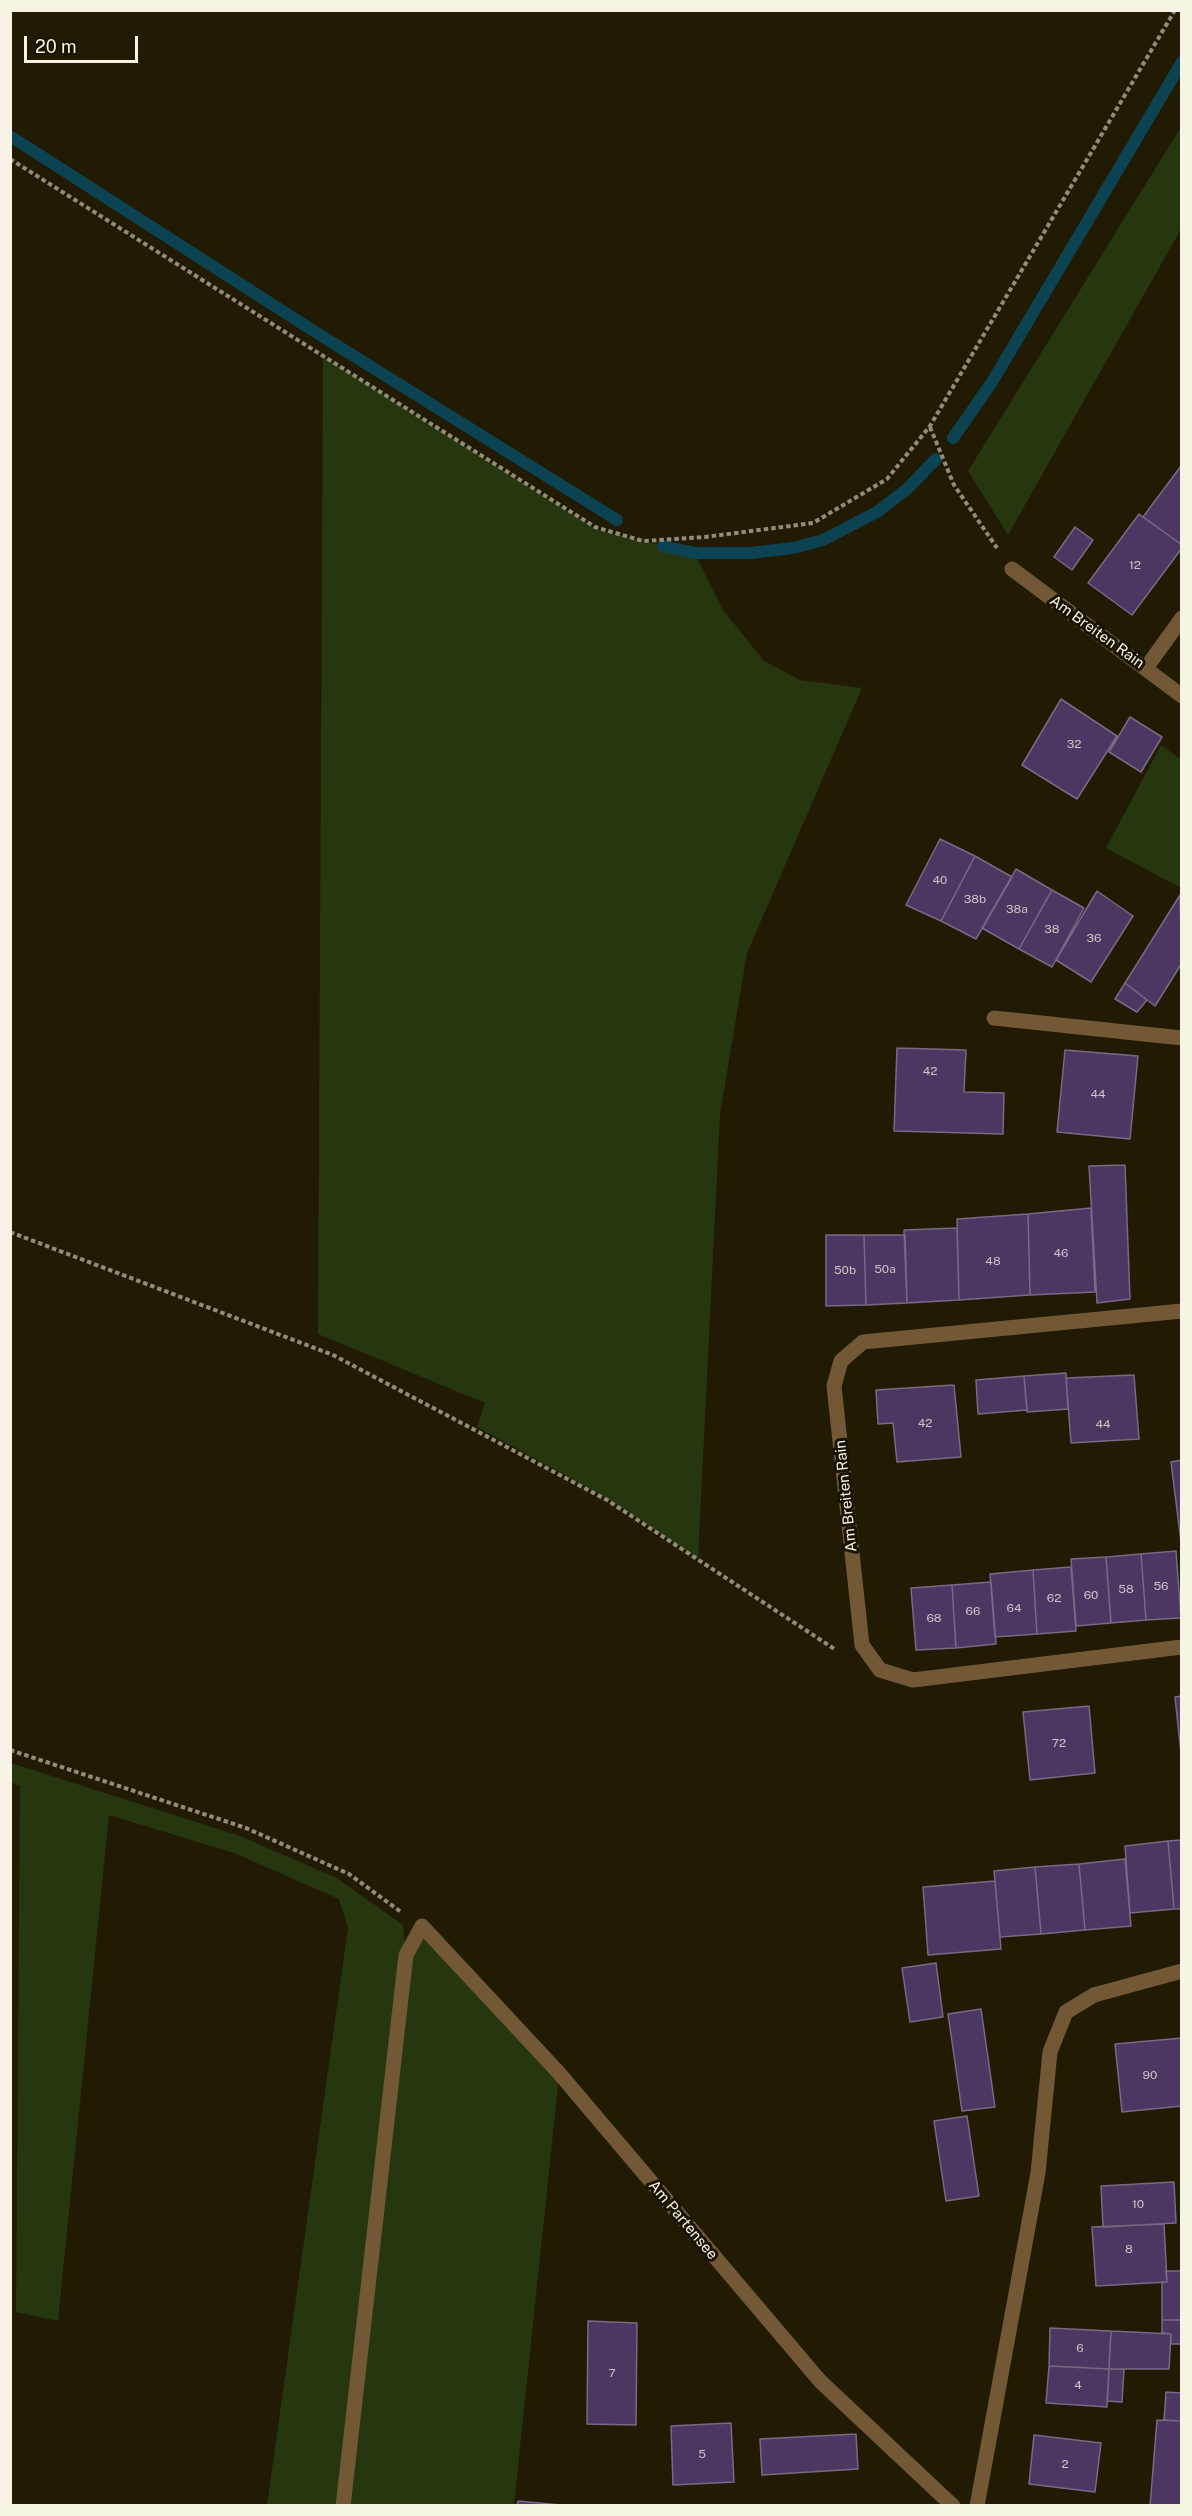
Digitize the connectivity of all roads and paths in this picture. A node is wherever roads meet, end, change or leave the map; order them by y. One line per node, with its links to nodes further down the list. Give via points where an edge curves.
1 (1175, 10): 3 (path)
2 (10, 159): 3 (path, via 605,530 643,541 813,523 887,478)
3 (930, 426): 4 (path, via 954,485)
4 (1012, 569): 6 (street, Am Breiten Rain)
5 (1182, 618): 6 (street)
6 (1146, 668): 7 (street, Am Breiten Rain)
7 (1182, 696)
8 (994, 1018): 9 (street)
9 (1182, 1038)
10 (10, 1232): 12 (path, via 333,1355 608,1500 835,1650)
11 (1182, 1311): 12 (street, Am Breiten Rain, via 863,1342 841,1361 834,1386)
12 (862, 1645): 13 (street, Am Breiten Rain, via 880,1670 913,1680)
13 (1182, 1647)
14 (10, 1750): 15 (path, via 246,1828 349,1874)
15 (422, 1926): 17 (street, via 406,1955); 18 (street, Am Partensee, via 559,2073 820,2381)
16 (1182, 1971): 19 (street, via 1094,1995 1066,2012 1050,2052 1038,2173)
17 (343, 2505)
18 (953, 2505)
19 (976, 2505)

